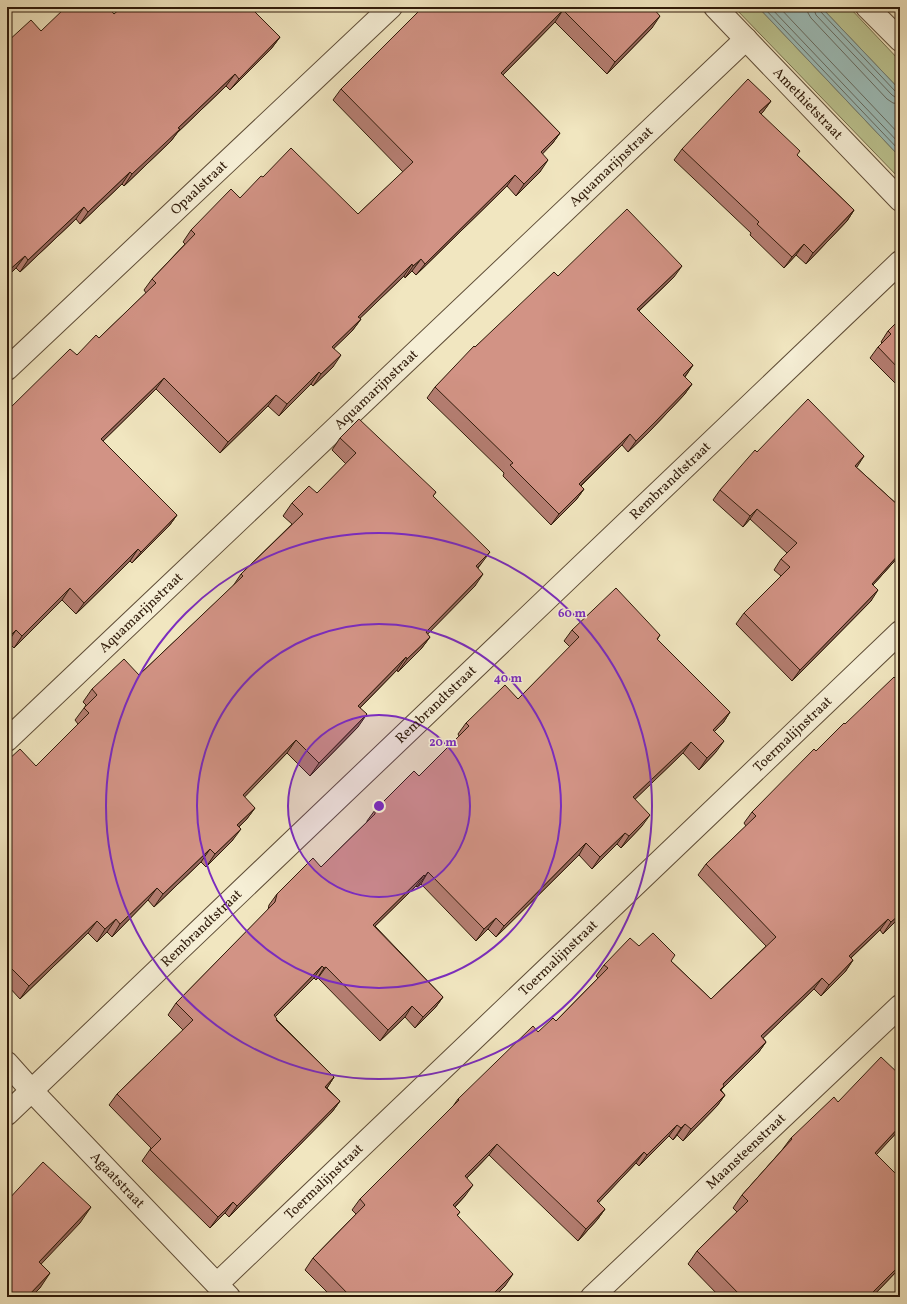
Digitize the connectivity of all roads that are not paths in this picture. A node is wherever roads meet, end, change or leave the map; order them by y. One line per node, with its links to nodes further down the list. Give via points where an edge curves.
1 (391, 7): 8 (street, Opaalstraat)
2 (715, 7): 4 (street, Amethietstraat)
3 (867, 7): 5 (street)
4 (746, 39): 6 (street, Amethietstraat); 10 (street, Aquamarijnstraat)
5 (900, 40)
6 (900, 200)
7 (900, 262): 13 (street, Rembrandtstraat)
8 (7, 370)
9 (900, 632): 15 (street, Toermalijnstraat)
10 (7, 740)
11 (900, 1006): 16 (street, Maansteenstraat)
12 (7, 1063): 13 (street, Agaatstraat)
13 (32, 1091): 14 (street, Rembrandtstraat); 15 (street, Agaatstraat)
14 (7, 1114)
15 (223, 1291)
16 (592, 1297)

